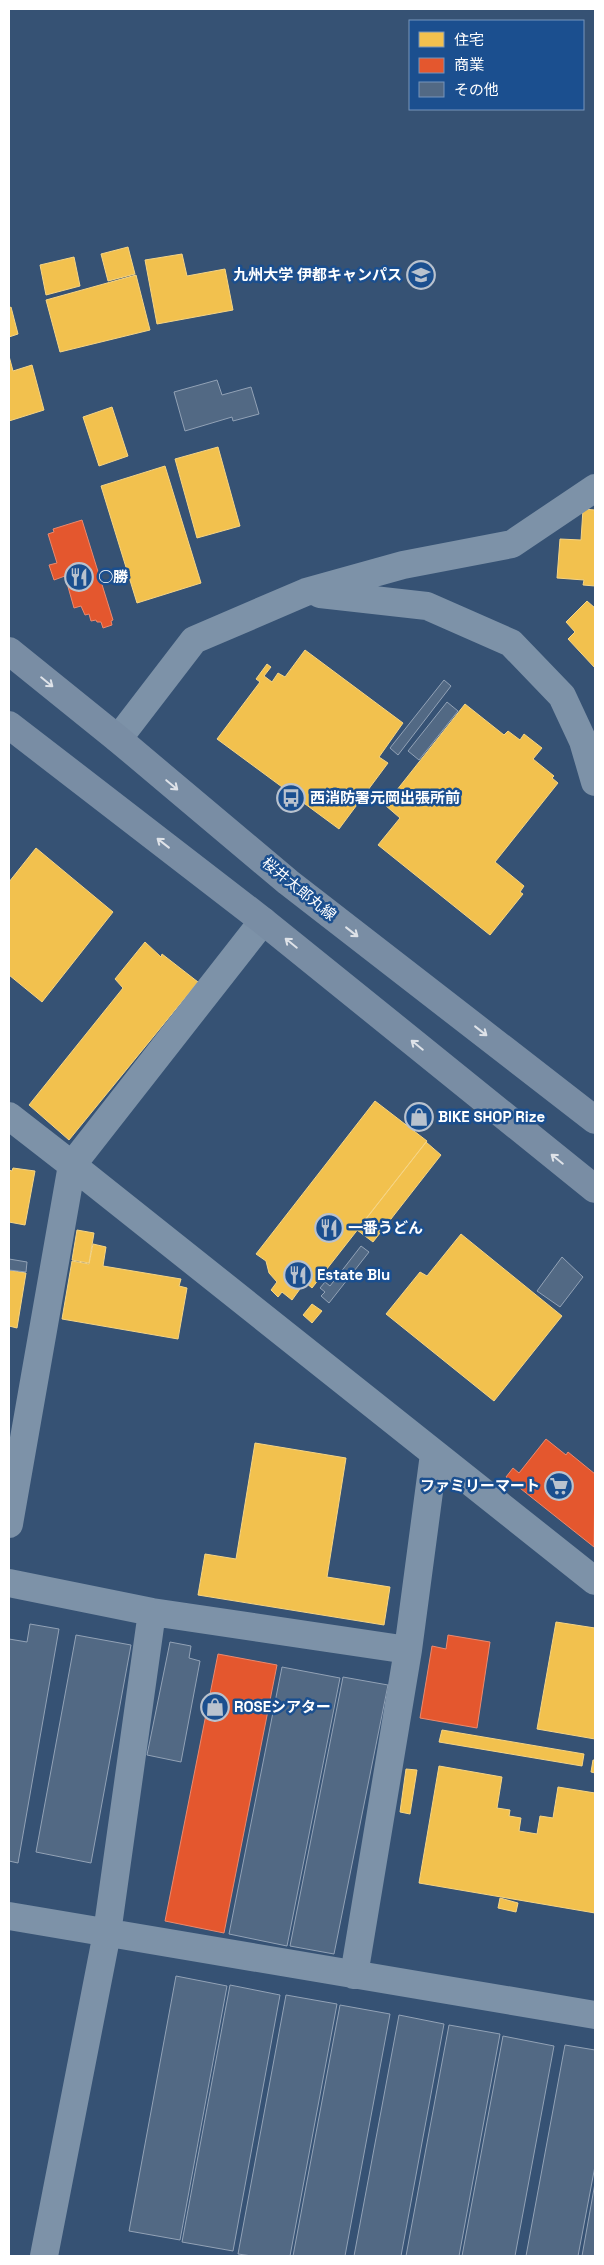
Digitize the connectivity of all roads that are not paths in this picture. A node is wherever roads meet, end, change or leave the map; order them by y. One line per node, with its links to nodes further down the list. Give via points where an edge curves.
1 (595, 488): 2 (street, via 512,544 403,565)
2 (306, 592): 5 (street, via 194,640); 6 (street, via 427,606 511,643 562,696 584,741)
3 (9, 651): 5 (main road, 桜井太郎丸線, one-way to 5)
4 (9, 725): 7 (main road, one-way to 4)
5 (118, 739): 9 (main road, 桜井太郎丸線, one-way to 9, via 288,882)
6 (595, 782)
7 (263, 921): 10 (street); 11 (main road, one-way to 7)
8 (9, 1116): 10 (street)
9 (595, 1120)
10 (72, 1165): 12 (street); 13 (street)
11 (595, 1189)
12 (434, 1454): 14 (street); 17 (street)
13 (9, 1524)
14 (595, 1581)
15 (9, 1583): 16 (street)
16 (152, 1612): 17 (street); 19 (street)
17 (408, 1650): 20 (street)
18 (9, 1916): 19 (street)
19 (107, 1933): 20 (street); 22 (street)
20 (354, 1975): 21 (street)
21 (595, 2014)
22 (44, 2256)

